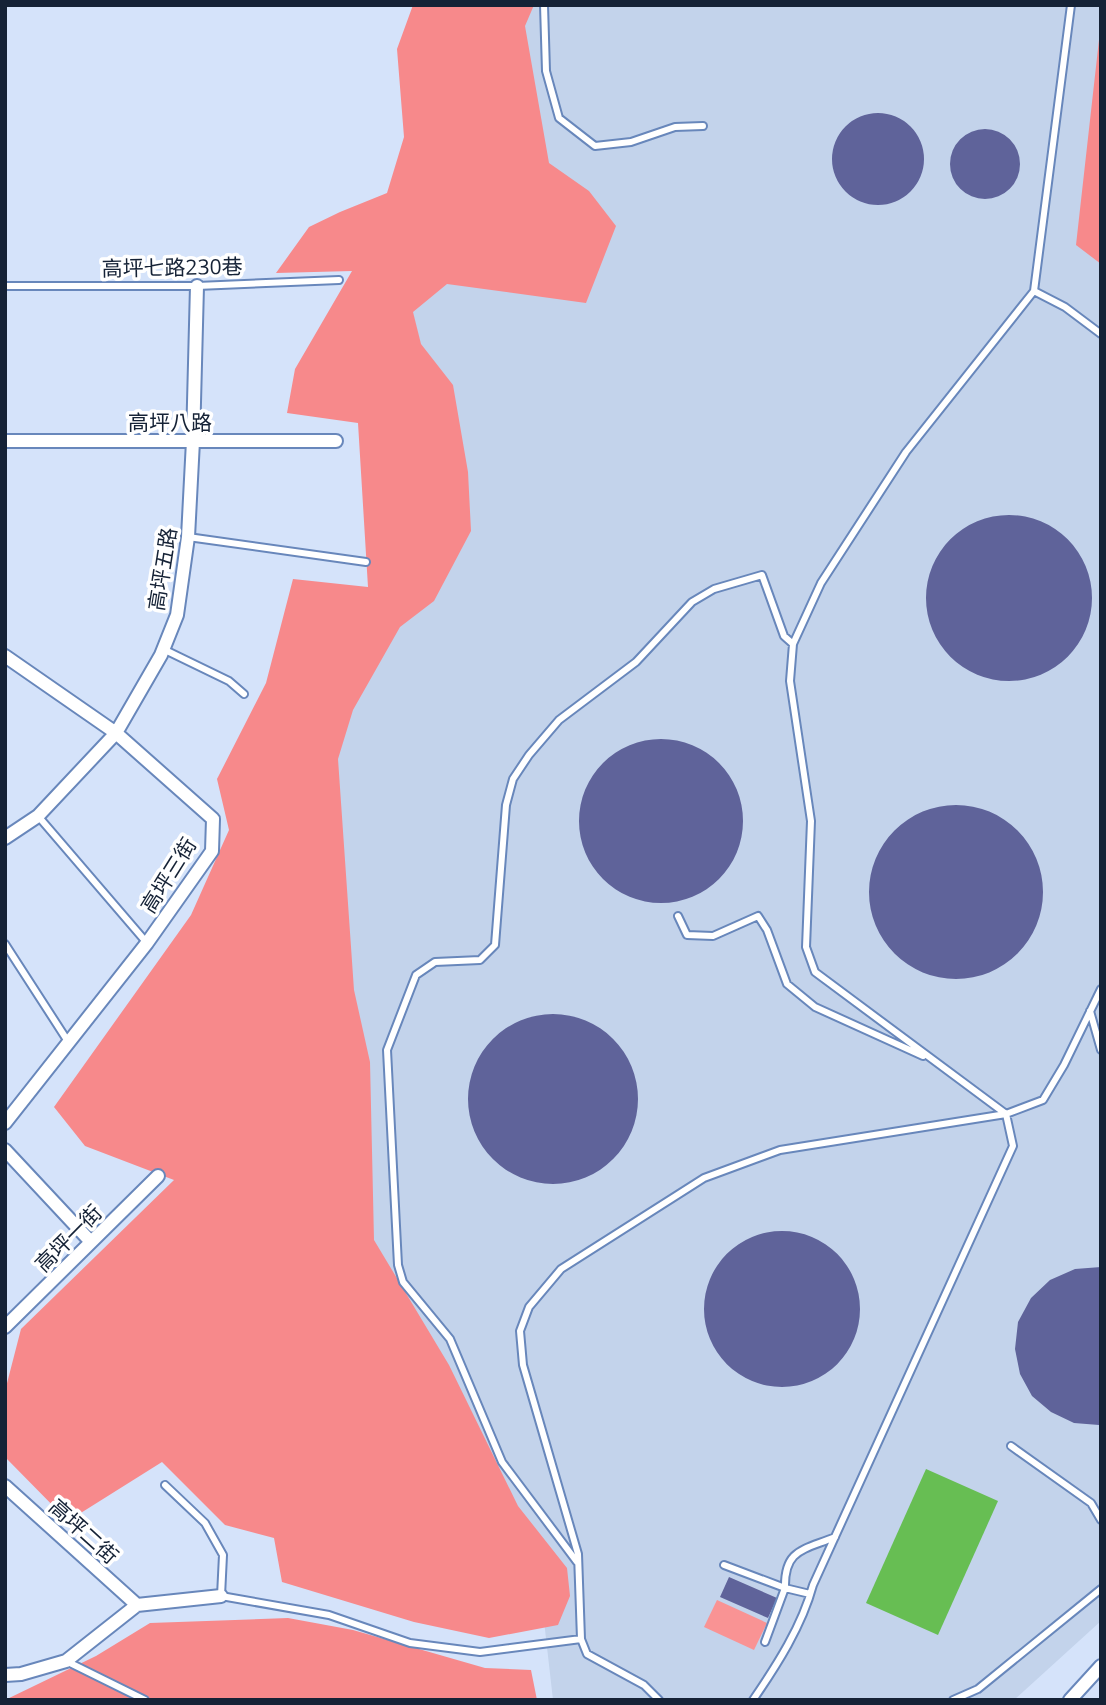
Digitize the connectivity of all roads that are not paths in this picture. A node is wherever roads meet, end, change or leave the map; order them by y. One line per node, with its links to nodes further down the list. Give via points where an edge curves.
1 (544, 5): 3 (lane, via 546,71 559,118 595,146 631,142 675,127)
2 (1071, 5): 7 (lane)
3 (702, 126)
4 (339, 280): 6 (lane, 高坪七路230巷)
5 (5, 286): 6 (lane, 高坪七路230巷)
6 (197, 286): 9 (street, 高坪五路)
7 (1034, 290): 8 (lane); 14 (lane, via 906,452 821,583)
8 (1101, 334)
9 (193, 441): 10 (street, 高坪八路); 11 (street, 高坪八路); 12 (street, 高坪五路)
10 (336, 441)
11 (5, 442)
12 (188, 537): 13 (lane); 15 (street, 高坪五路, via 177,615)
13 (366, 562)
14 (793, 644): 28 (lane, via 790,681 811,821 806,947 815,972); 40 (lane, via 784,636 762,575 715,589 692,602 636,662 559,720 513,779 506,805 495,945 480,960 435,962 416,975 387,1051 398,1265 403,1282 450,1339 502,1462)
15 (163, 649): 17 (lane, via 229,681); 18 (street, 高坪五路)
16 (5, 656): 18 (street, 高坪三街)
17 (244, 694)
18 (116, 733): 19 (street, 高坪五路); 22 (street, 高坪三街, via 213,819 212,851)
19 (38, 816): 20 (street, 高坪五路); 22 (lane)
20 (5, 838)
21 (678, 916): 28 (lane, via 687,935 713,936 758,916 788,984 814,1007)
22 (147, 943): 26 (street, 高坪三街)
23 (5, 944): 26 (lane)
24 (1101, 989): 25 (lane)
25 (1090, 1011): 27 (lane); 29 (lane, via 1042,1100)
26 (69, 1043): 30 (street, 高坪三街)
27 (1101, 1051)
28 (934, 1061): 29 (lane)
29 (1006, 1114): 39 (lane, via 1013,1146); 40 (lane, via 780,1150 704,1178 561,1269 529,1307 520,1331 523,1365)
30 (5, 1123)
31 (5, 1150): 33 (street)
32 (158, 1176): 33 (street, 高坪一街)
33 (91, 1242): 34 (street, 高坪一街)
34 (5, 1327)
35 (1011, 1446): 38 (lane, via 1091,1503)
36 (165, 1485): 45 (lane, via 205,1523 223,1555)
37 (6, 1488): 46 (street, 高坪二街)
38 (1101, 1520)
39 (835, 1537): 42 (lane, via 794,1554 785,1570); 44 (lane)
40 (578, 1564): 47 (lane)
41 (724, 1565): 42 (lane)
42 (785, 1588): 44 (lane); 48 (lane)
43 (1101, 1588): 55 (lane, via 978,1689)
44 (810, 1594): 54 (lane, via 807,1609)
45 (222, 1596): 46 (street); 47 (lane, via 329,1615 411,1643 480,1652)
46 (137, 1605): 49 (street)
47 (581, 1639): 53 (lane, via 587,1654 645,1685)
48 (765, 1642)
49 (66, 1661): 51 (street); 52 (lane)
50 (1101, 1666): 56 (street)
51 (5, 1675)
52 (145, 1700)
53 (659, 1700)
54 (752, 1700)
55 (953, 1700)
56 (1070, 1700)

